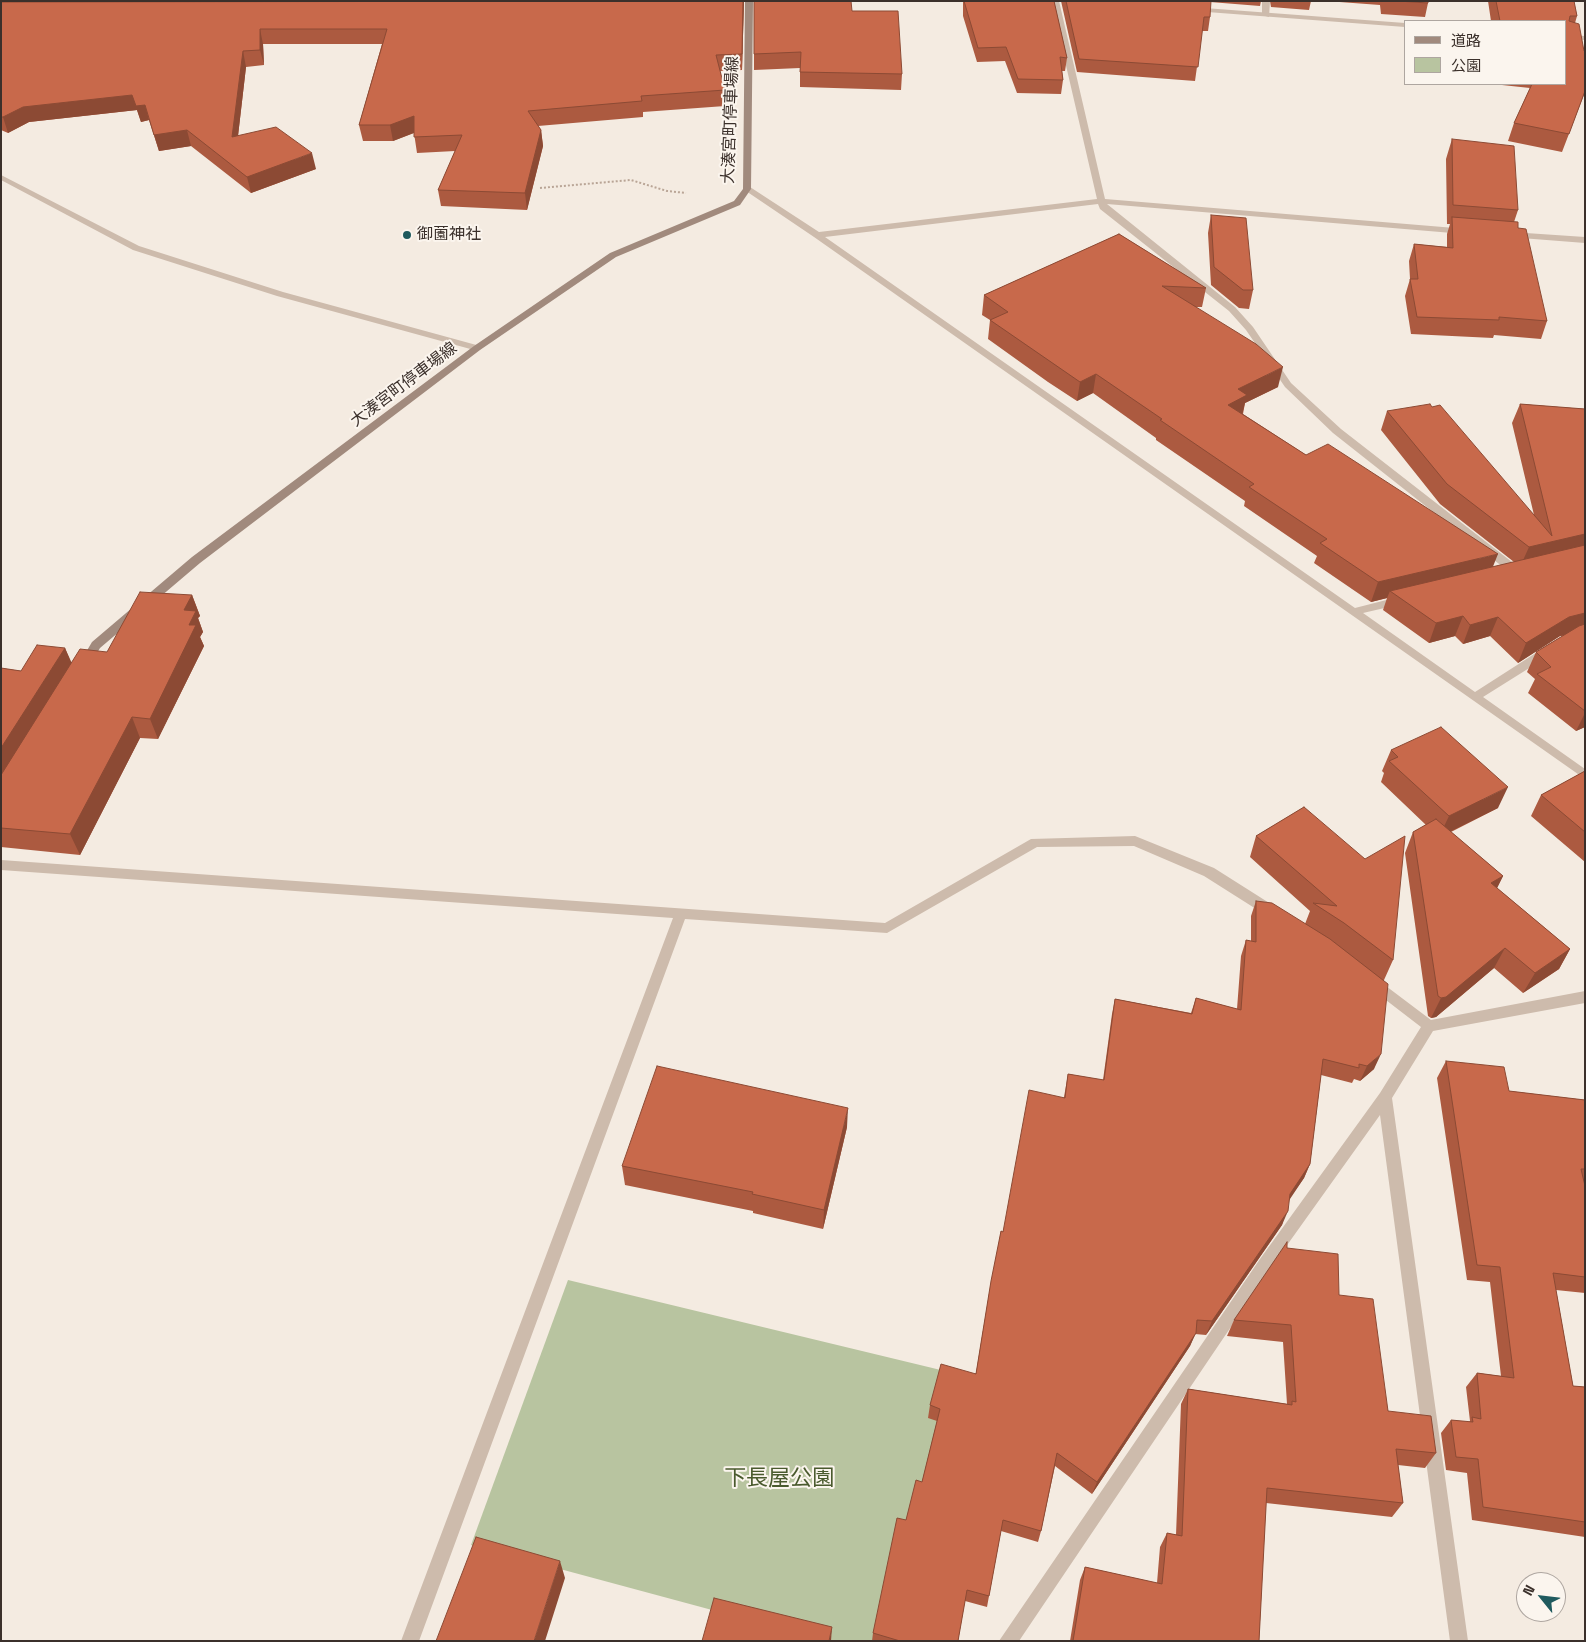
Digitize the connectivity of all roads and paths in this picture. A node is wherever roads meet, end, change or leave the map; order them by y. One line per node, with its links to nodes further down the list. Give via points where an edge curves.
1 (749, 1): 11 (main road, 大湊宮町停車場線)
2 (1054, 1): 12 (street)
3 (1266, 1): 5 (street)
4 (1188, 9): 5 (street)
5 (1266, 15): 6 (street)
6 (1404, 25)
7 (1566, 37): 8 (street)
8 (1585, 38)
9 (1, 177): 17 (street, via 136,248 280,294)
10 (540, 188): 11 (path, via 631,180 667,191 694,194)
11 (745, 191): 15 (street); 17 (main road, 大湊宮町停車場線, via 737,203 613,255)
12 (1103, 200): 13 (street); 15 (street); 18 (street, via 1103,207 1232,309 1250,329 1288,385 1337,431 1522,571)
13 (1477, 232)
14 (1497, 233): 16 (street)
15 (817, 235): 20 (street)
16 (1585, 240)
17 (477, 348): 22 (main road, 大湊宮町停車場線, via 196,560 96,645)
18 (1498, 576)
19 (1411, 598): 20 (street)
20 (1353, 612): 23 (street)
21 (1557, 646): 23 (street)
22 (81, 670)
23 (1475, 697): 24 (street)
24 (1585, 774)
25 (1, 865): 26 (street)
26 (682, 913): 27 (street, via 887,928 1035,842 1135,841 1209,872); 32 (street)
27 (1282, 918)
28 (1360, 973): 30 (street)
29 (1585, 997): 30 (street)
30 (1429, 1026): 31 (street)
31 (1385, 1098): 33 (street, via 1265,1264); 34 (street)
32 (410, 1641)
33 (1008, 1641)
34 (1459, 1641)

